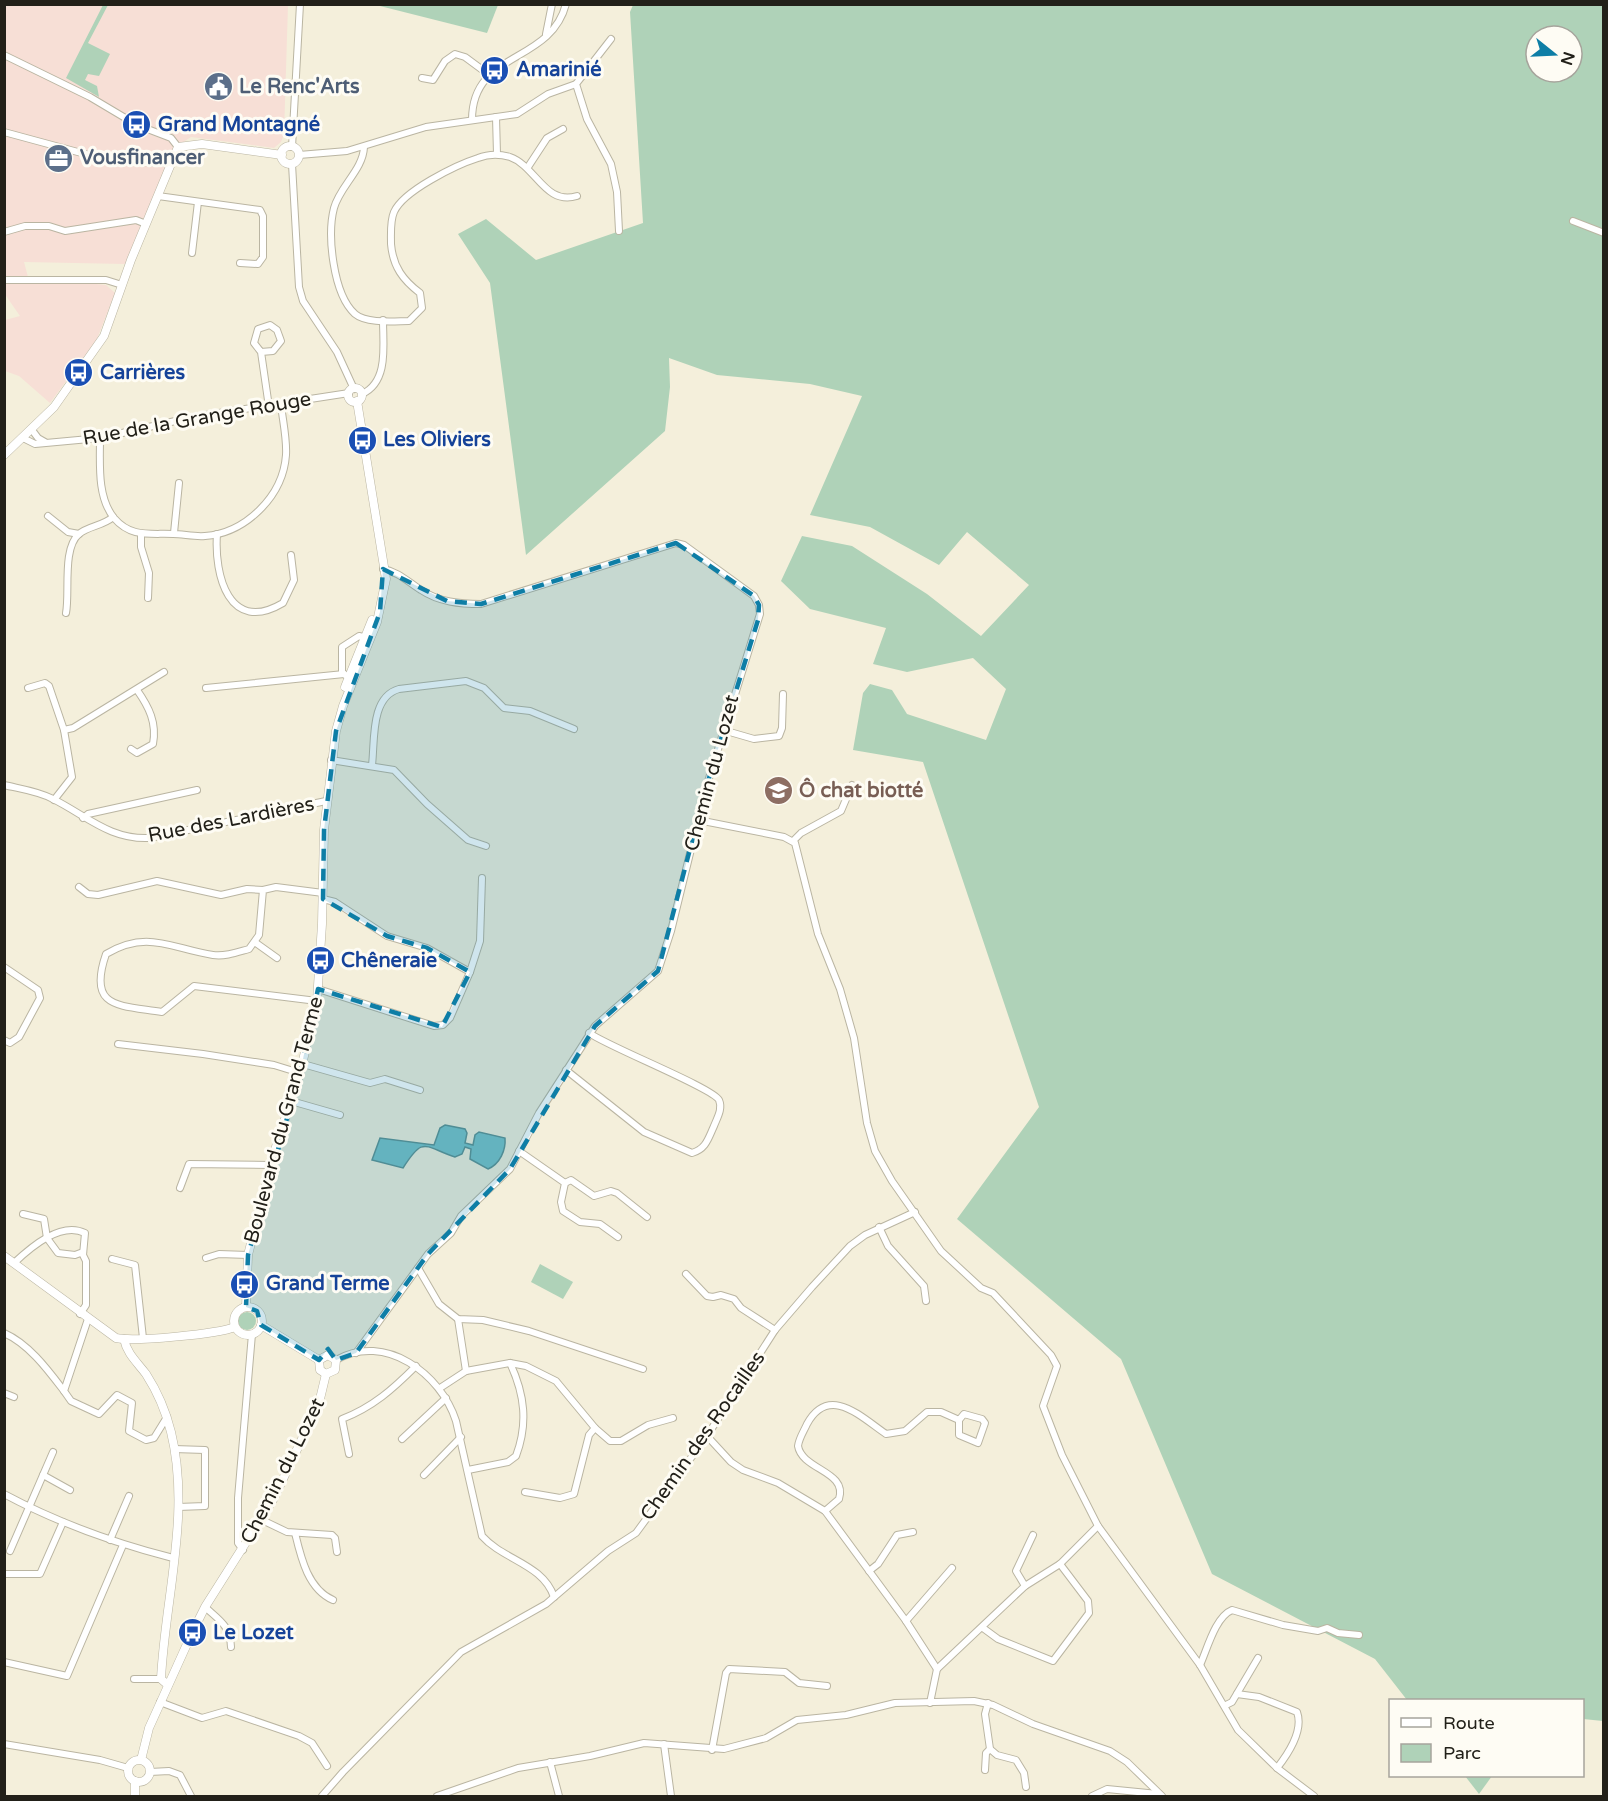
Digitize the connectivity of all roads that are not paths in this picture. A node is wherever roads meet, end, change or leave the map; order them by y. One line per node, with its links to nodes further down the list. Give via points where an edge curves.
1 (300, 4): 15 (street)
2 (552, 4): 4 (street)
3 (566, 4): 4 (street, via 562,18)
4 (546, 35): 7 (street, via 527,53)
5 (611, 39): 9 (street)
6 (4, 55): 14 (street, via 137,125 171,138)
7 (488, 74): 8 (street, via 455,54 445,61 433,80); 11 (street, via 474,99)
8 (422, 78)
9 (576, 84): 10 (street, via 548,94 517,114); 28 (street, via 586,119 611,164)
10 (496, 117): 11 (street); 17 (street)
11 (472, 120): 16 (street, via 426,127)
12 (563, 129): 22 (street, via 547,138)
13 (4, 132): 20 (street, via 111,161)
14 (178, 147): 18 (street, via 202,144); 20 (street)
15 (291, 147): 18 (street); 19 (street)
16 (364, 147): 19 (street); 35 (street, via 361,164 334,208 334,270 356,314)
17 (496, 154): 22 (street); 35 (street, via 479,157 427,183 405,197 394,212 394,260 400,275 420,293 423,301 414,318)
18 (282, 155): 21 (street, via 285,162)
19 (299, 155): 21 (street)
20 (172, 163): 23 (street)
21 (292, 164): 37 (street, via 299,288 303,301 337,352)
22 (528, 167): 24 (street, via 551,193 563,198)
23 (158, 196): 25 (street); 27 (street)
24 (577, 196)
25 (198, 202): 31 (street); 32 (street, via 260,210 263,257 258,264)
26 (1573, 221): 30 (street)
27 (146, 224): 29 (street, via 136,220 65,231 25,226); 34 (street)
28 (619, 231)
29 (4, 232)
30 (1604, 233)
31 (192, 253)
32 (240, 263)
33 (4, 280): 34 (street, via 106,280)
34 (122, 285): 41 (street, via 100,343 54,407)
35 (383, 320): 38 (street, via 381,375 376,386)
36 (261, 352): 36 (street, via 273,351 281,341 277,330 270,326 258,329 254,336); 40 (street)
37 (351, 391): 38 (street, via 358,389); 38 (street, via 352,400); 39 (street, Rue de la Grange Rouge)
38 (360, 398): 54 (street, Boulevard du Grand Terme)
39 (281, 405): 40 (street, Rue de la Grange Rouge); 51 (street, via 286,458 274,490 256,514)
40 (269, 407): 43 (street, Rue de la Grange Rouge, via 193,417)
41 (32, 430): 42 (street); 44 (street)
42 (23, 438): 44 (street, Rue de la Grange Rouge, via 35,444); 45 (street)
43 (100, 438): 44 (street, Rue de la Grange Rouge); 48 (street, via 101,484)
44 (45, 442)
45 (4, 455)
46 (179, 483): 49 (street)
47 (48, 516): 50 (street, via 68,532)
48 (114, 517): 50 (street); 52 (street)
49 (174, 533): 51 (street); 52 (street)
50 (79, 534): 56 (street, via 70,557)
51 (217, 534): 53 (street, via 221,584 244,610 263,611 283,603 294,580)
52 (141, 535): 55 (street, via 149,573)
53 (291, 555)
54 (383, 569): 57 (street, Boulevard du Grand Terme); 66 (street, Chemin du Lozet, via 447,602 481,604 669,543 684,545 748,592 759,605 758,620)
55 (147, 598)
56 (66, 613)
57 (367, 639): 59 (street, Boulevard du Grand Terme); 59 (street, via 359,636 342,647)
58 (164, 672): 62 (street)
59 (349, 677): 61 (street); 68 (street, Boulevard du Grand Terme)
60 (28, 688): 65 (street, via 45,683 49,686)
61 (206, 688)
62 (138, 690): 65 (street); 67 (street, via 151,711 154,736 153,744 143,752)
63 (783, 694): 66 (street, via 779,736 754,739)
64 (574, 729): 69 (street, via 530,711 504,708 475,683 399,689 380,703)
65 (64, 730): 73 (street, via 72,777)
66 (723, 730): 76 (street, Chemin du Lozet)
67 (131, 749)
68 (331, 760): 69 (street); 74 (street, Boulevard du Grand Terme)
69 (372, 765): 78 (street, via 394,770 468,840)
70 (4, 785): 73 (street, Rue des Lardières)
71 (852, 785): 77 (street, via 841,811)
72 (197, 790): 75 (street)
73 (54, 800): 75 (street, Rue des Lardières)
74 (326, 801): 75 (street, Rue des Lardières, via 150,838 122,836); 82 (street, Boulevard du Grand Terme)
75 (83, 818)
76 (698, 820): 77 (street); 89 (street, Chemin du Lozet, via 658,971)
77 (793, 841): 102 (street, via 818,934 848,1014 875,1151)
78 (486, 846)
79 (482, 878): 86 (street, via 480,941)
80 (79, 887): 81 (street, via 98,895 157,881 221,895 247,889)
81 (263, 891): 82 (street, via 276,887); 83 (street)
82 (323, 896): 86 (street, via 387,936 427,948); 87 (street, Boulevard du Grand Terme)
83 (256, 943): 84 (street); 88 (street, via 249,949 222,956 151,940 113,950 106,954 99,988 114,1004 162,1012 194,986)
84 (277, 958)
85 (4, 967): 90 (street, via 38,990 40,998 19,1037 10,1043)
86 (470, 972): 87 (street, via 450,1018 439,1027)
87 (318, 989): 88 (street, Boulevard du Grand Terme)
88 (317, 1001): 92 (street, Boulevard du Grand Terme)
89 (589, 1033): 93 (street, Chemin du Lozet); 93 (street, via 711,1091 721,1104 705,1145 692,1153 654,1138)
90 (4, 1040)
91 (118, 1044): 94 (street)
92 (303, 1064): 94 (street, Boulevard du Grand Terme); 95 (street, via 370,1083 385,1079)
93 (566, 1070): 98 (street, Chemin du Lozet)
94 (300, 1073): 96 (street, Boulevard du Grand Terme)
95 (420, 1090)
96 (291, 1101): 97 (street); 99 (street, Boulevard du Grand Terme)
97 (340, 1115)
98 (519, 1151): 100 (street); 114 (street, Chemin du Lozet, via 510,1169 461,1216 451,1233)
99 (271, 1166): 101 (street, via 189,1164); 109 (street, Boulevard du Grand Terme)
100 (564, 1183): 104 (street, via 571,1180 594,1196 617,1192); 106 (street, via 563,1211 580,1222 600,1224)
101 (180, 1188)
102 (915, 1212): 105 (street, Chemin des Rocailles); 163 (street, via 958,1269 993,1293 1051,1355 1056,1366 1043,1406 1062,1455)
103 (23, 1214): 107 (street, via 44,1219)
104 (647, 1217)
105 (879, 1227): 116 (street, via 888,1246 924,1286); 123 (street, Chemin des Rocailles, via 850,1246)
106 (618, 1237)
107 (47, 1238): 108 (street, via 58,1253); 108 (street, via 57,1232 83,1232); 113 (street)
108 (83, 1252): 118 (street, via 86,1305)
109 (248, 1255): 111 (street, via 219,1254); 117 (street, Boulevard du Grand Terme)
110 (4, 1256): 113 (street)
111 (206, 1258)
112 (112, 1259): 126 (street, via 135,1265)
113 (14, 1263): 118 (street)
114 (418, 1268): 120 (street, via 439,1304); 128 (street, Chemin du Lozet)
115 (686, 1274): 123 (street, via 707,1296 721,1294 734,1299)
116 (926, 1301)
117 (246, 1307): 121 (street, via 257,1311); 122 (street, via 237,1312)
118 (80, 1314): 119 (street)
119 (88, 1319): 127 (street); 137 (street)
120 (458, 1319): 133 (street, via 483,1320 529,1331); 134 (street)
121 (261, 1325): 125 (street); 129 (street)
122 (236, 1327): 125 (street, via 241,1333); 126 (street)
123 (775, 1330): 145 (street, Chemin des Rocailles)
124 (4, 1333): 137 (street, via 41,1362)
125 (252, 1334): 169 (street, via 238,1498 238,1543)
126 (143, 1338): 127 (street)
127 (124, 1340): 141 (street)
128 (356, 1353): 130 (street); 132 (street, via 394,1356)
129 (319, 1360): 130 (street, via 328,1355); 135 (street, via 318,1367)
130 (336, 1360): 135 (street, via 335,1370)
131 (510, 1363): 134 (street); 144 (street, via 526,1366 556,1381); 151 (street, via 525,1417 516,1456 508,1462)
132 (416, 1366): 136 (street); 150 (street, via 365,1410 342,1419)
133 (643, 1369)
134 (466, 1371): 136 (street)
135 (326, 1374): 161 (street, Chemin du Lozet, via 319,1403)
136 (440, 1388): 140 (street)
137 (64, 1391): 141 (street, via 71,1401 99,1414 117,1395 132,1403 129,1431 146,1440 154,1438)
138 (4, 1394): 139 (street)
139 (14, 1397)
140 (446, 1398): 146 (street); 147 (street)
141 (167, 1417): 148 (street)
142 (673, 1418): 144 (street, via 648,1425 621,1442 608,1440)
143 (959, 1420): 143 (street, via 959,1435 978,1443 985,1423 982,1419 964,1414); 160 (street, via 941,1412 927,1412 905,1431 886,1434 835,1404 819,1409 798,1446 802,1458 839,1486 839,1499)
144 (595, 1428): 155 (street, via 589,1435 574,1494 560,1498)
145 (707, 1436): 160 (street, via 743,1470 777,1483); 178 (street, Chemin des Rocailles, via 636,1533 608,1551)
146 (461, 1437): 151 (street); 152 (street)
147 (402, 1439)
148 (174, 1449): 159 (street); 159 (street, via 205,1450 205,1506)
149 (53, 1452): 153 (street)
150 (349, 1454)
151 (468, 1470): 178 (street, via 483,1536 545,1581)
152 (424, 1474)
153 (43, 1475): 154 (street); 158 (street)
154 (70, 1490)
155 (525, 1492)
156 (4, 1494): 158 (street)
157 (129, 1496): 167 (street)
158 (28, 1507): 162 (street); 170 (street)
159 (178, 1507): 172 (street)
160 (825, 1511): 175 (street)
161 (262, 1520): 165 (street); 169 (street, Chemin du Lozet)
162 (63, 1522): 167 (street); 176 (street, via 40,1574)
163 (1098, 1526): 173 (street); 188 (street)
164 (913, 1532): 175 (street, via 897,1535)
165 (295, 1533): 171 (street, via 332,1535); 179 (street, via 312,1582)
166 (1034, 1535): 177 (street, via 1016,1571)
167 (110, 1540): 168 (street)
168 (123, 1545): 172 (street); 187 (street, via 67,1676)
169 (243, 1550): 180 (street, Chemin du Lozet)
170 (10, 1551)
171 (338, 1552)
172 (173, 1558): 185 (street)
173 (1060, 1564): 177 (street); 182 (street, via 1088,1601 1089,1613 1053,1661 998,1639)
174 (952, 1568): 181 (street)
175 (869, 1571): 181 (street)
176 (4, 1574)
177 (1025, 1586): 182 (street)
178 (554, 1597): 216 (street, Chemin des Rocailles, via 451,1660)
179 (333, 1600)
180 (205, 1607): 184 (street, via 230,1632); 189 (street, Chemin du Lozet)
181 (906, 1621): 190 (street)
182 (983, 1628): 190 (street)
183 (1359, 1635): 188 (street, via 1283,1625 1232,1610 1219,1624)
184 (231, 1647)
185 (165, 1650): 189 (street); 192 (street)
186 (1258, 1658): 195 (street)
187 (4, 1662)
188 (1200, 1665): 199 (street)
189 (176, 1666): 193 (street, Chemin du Lozet)
190 (937, 1670): 197 (street)
191 (134, 1679): 192 (street)
192 (161, 1679): 193 (street)
193 (168, 1685): 196 (street, Chemin du Lozet)
194 (827, 1686): 203 (street, via 799,1683 785,1672 729,1669)
195 (1237, 1695): 199 (street); 208 (street, via 1259,1697 1298,1712 1299,1727 1286,1757)
196 (160, 1702): 204 (street, Chemin du Lozet); 206 (street, via 202,1718 226,1711 299,1736 312,1743)
197 (930, 1703): 198 (street); 203 (street, via 895,1703 846,1715 797,1720 766,1738)
198 (988, 1703): 202 (street); 213 (street, via 1120,1756)
199 (1226, 1705): 208 (street, via 1238,1730)
200 (4, 1744): 207 (street)
201 (664, 1744): 203 (street); 205 (street, via 644,1743); 219 (street)
202 (990, 1749): 209 (street); 212 (street, via 1016,1760)
203 (712, 1750)
204 (141, 1760): 207 (street); 210 (street)
205 (550, 1762): 217 (street, via 518,1768); 218 (street)
206 (327, 1766)
207 (128, 1768): 211 (street)
208 (1276, 1768): 221 (street)
209 (985, 1770)
210 (150, 1772): 211 (street, via 145,1780); 215 (street, via 180,1775)
211 (135, 1782): 214 (street)
212 (1026, 1787)
213 (1160, 1795): 220 (street, via 1107,1789)
214 (135, 1797)
215 (191, 1797)
216 (322, 1797)
217 (437, 1797)
218 (559, 1797)
219 (671, 1797)
220 (1092, 1797)
221 (1314, 1797)

